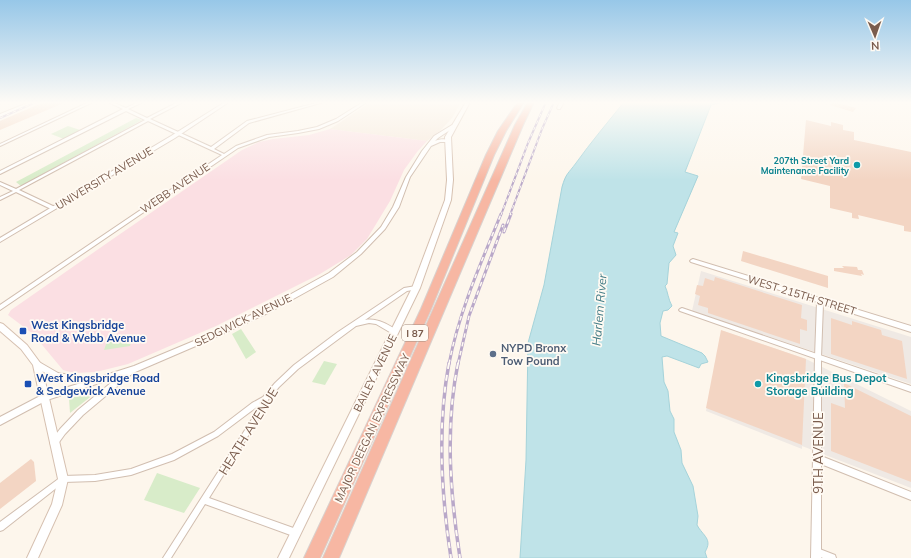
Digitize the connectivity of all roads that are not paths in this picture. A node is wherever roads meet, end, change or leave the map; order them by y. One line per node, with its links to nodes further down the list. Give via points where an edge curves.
1 (36, 128): 15 (street)
2 (88, 128): 19 (street)
3 (130, 128): 21 (street)
4 (169, 128): 12 (street)
5 (186, 128): 12 (street, UNIVERSITY AVENUE)
6 (240, 128): 17 (street)
7 (316, 128): 18 (street, WEBB AVENUE, via 259,138)
8 (451, 128): 14 (street, SEDGWICK AVENUE)
9 (453, 128): 13 (main road, SEDGWICK AVENUE)
10 (503, 128): 55 (highway, MAJOR DEEGAN EXPRESSWAY / I 87, via 430,299)
11 (517, 128): 56 (highway, MAJOR DEEGAN EXPRESSWAY / I 87)
12 (179, 133): 17 (street); 23 (street, UNIVERSITY AVENUE)
13 (449, 137): 14 (street); 16 (street); 26 (main road, BAILEY AVENUE, via 448,200)
14 (434, 139): 16 (street, SEDGWICK AVENUE)
15 (0, 145)
16 (430, 146): 38 (street, SEDGWICK AVENUE, via 408,177 396,208 383,228 345,265 266,311)
17 (211, 149): 18 (street)
18 (224, 155): 28 (street, WEBB AVENUE)
19 (0, 173)
20 (0, 183): 21 (street)
21 (15, 191): 22 (street); 23 (street)
22 (0, 198)
23 (53, 208): 24 (street, UNIVERSITY AVENUE)
24 (0, 240)
25 (692, 261): 27 (street, WEST 215TH STREET)
26 (416, 288): 30 (street, HEATH AVENUE, via 406,289); 35 (main road, BAILEY AVENUE)
27 (820, 301): 34 (street, WEST 215TH STREET); 36 (street, 9TH AVENUE)
28 (0, 308)
29 (682, 310): 36 (street)
30 (370, 313): 31 (street); 33 (street, HEATH AVENUE)
31 (370, 320): 33 (street, HEATH AVENUE); 35 (street)
32 (0, 326): 37 (main road, via 24,347)
33 (352, 326): 42 (street, HEATH AVENUE, via 296,367)
34 (911, 329)
35 (395, 332): 50 (main road, BAILEY AVENUE)
36 (818, 357): 40 (street); 45 (street, 9TH AVENUE)
37 (38, 364): 39 (street, via 56,376); 41 (main road)
38 (135, 369): 39 (street, SEDGWICK AVENUE); 44 (street, via 95,398)
39 (92, 382): 41 (street, SEDGWICK AVENUE)
40 (911, 389)
41 (45, 397): 43 (street, SEDGWICK AVENUE); 44 (main road)
42 (265, 399): 46 (street, via 216,434 174,457 131,472 95,478); 48 (street, HEATH AVENUE)
43 (0, 421)
44 (54, 442): 46 (main road)
45 (818, 459): 47 (street); 51 (street, 9TH AVENUE)
46 (63, 479): 49 (street); 52 (main road, via 57,505)
47 (911, 496)
48 (204, 500): 50 (street); 53 (street, HEATH AVENUE)
49 (0, 527)
50 (296, 533): 54 (main road, BAILEY AVENUE)
51 (816, 555): 57 (street)
52 (32, 558)
53 (167, 558)
54 (283, 558)
55 (312, 558)
56 (331, 558)
57 (832, 558)

